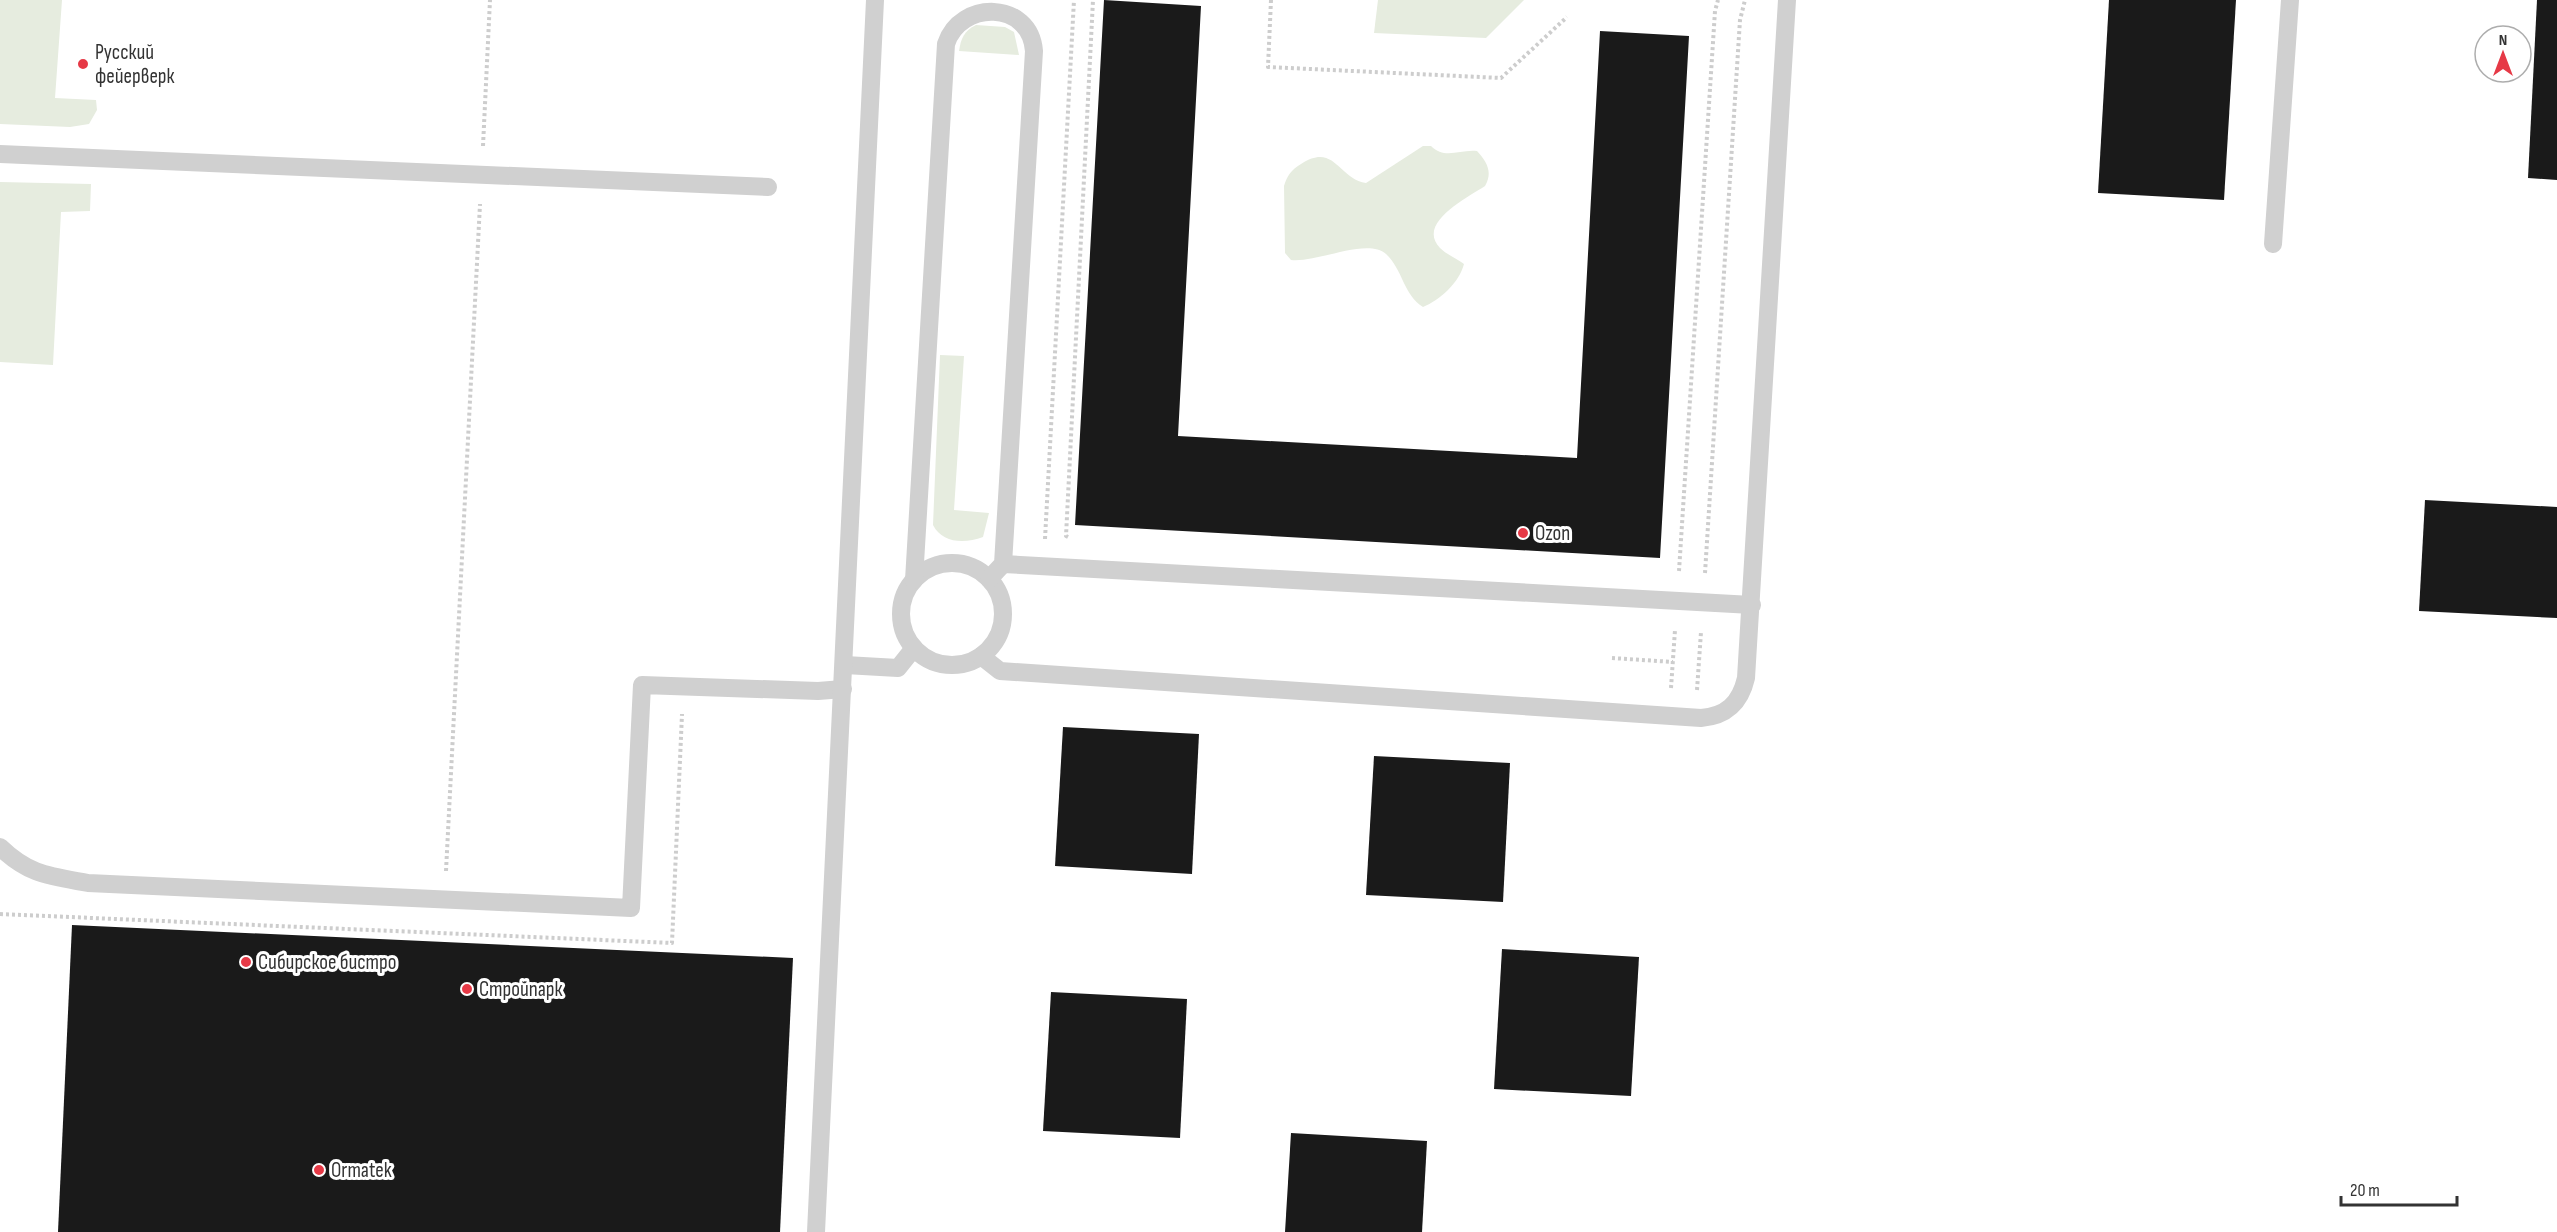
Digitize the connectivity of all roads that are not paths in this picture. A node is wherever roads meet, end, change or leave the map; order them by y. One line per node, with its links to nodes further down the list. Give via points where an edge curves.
1 (875, 0): 13 (lane)
2 (1787, 0): 10 (lane)
3 (2290, 0): 6 (lane)
4 (0, 154): 5 (lane)
5 (768, 188)
6 (2273, 244)
7 (1003, 564): 8 (lane); 9 (lane, via 1034,51 1033,37 1018,15 993,4 967,11 953,26 946,44); 10 (lane)
8 (989, 579): 9 (lane, via 975,569 942,564 927,569); 12 (lane, via 1003,610 994,644)
9 (914, 580): 11 (lane, via 901,609 902,625)
10 (1752, 605): 12 (lane, via 1743,691 1726,712 1714,717 1000,671)
11 (914, 648): 12 (lane, via 932,662 948,665); 13 (lane, via 898,668)
12 (981, 656)
13 (845, 665): 14 (lane)
14 (843, 689): 15 (lane, via 642,685 631,908 88,883 36,873); 16 (lane)
15 (0, 846)
16 (816, 1232)

